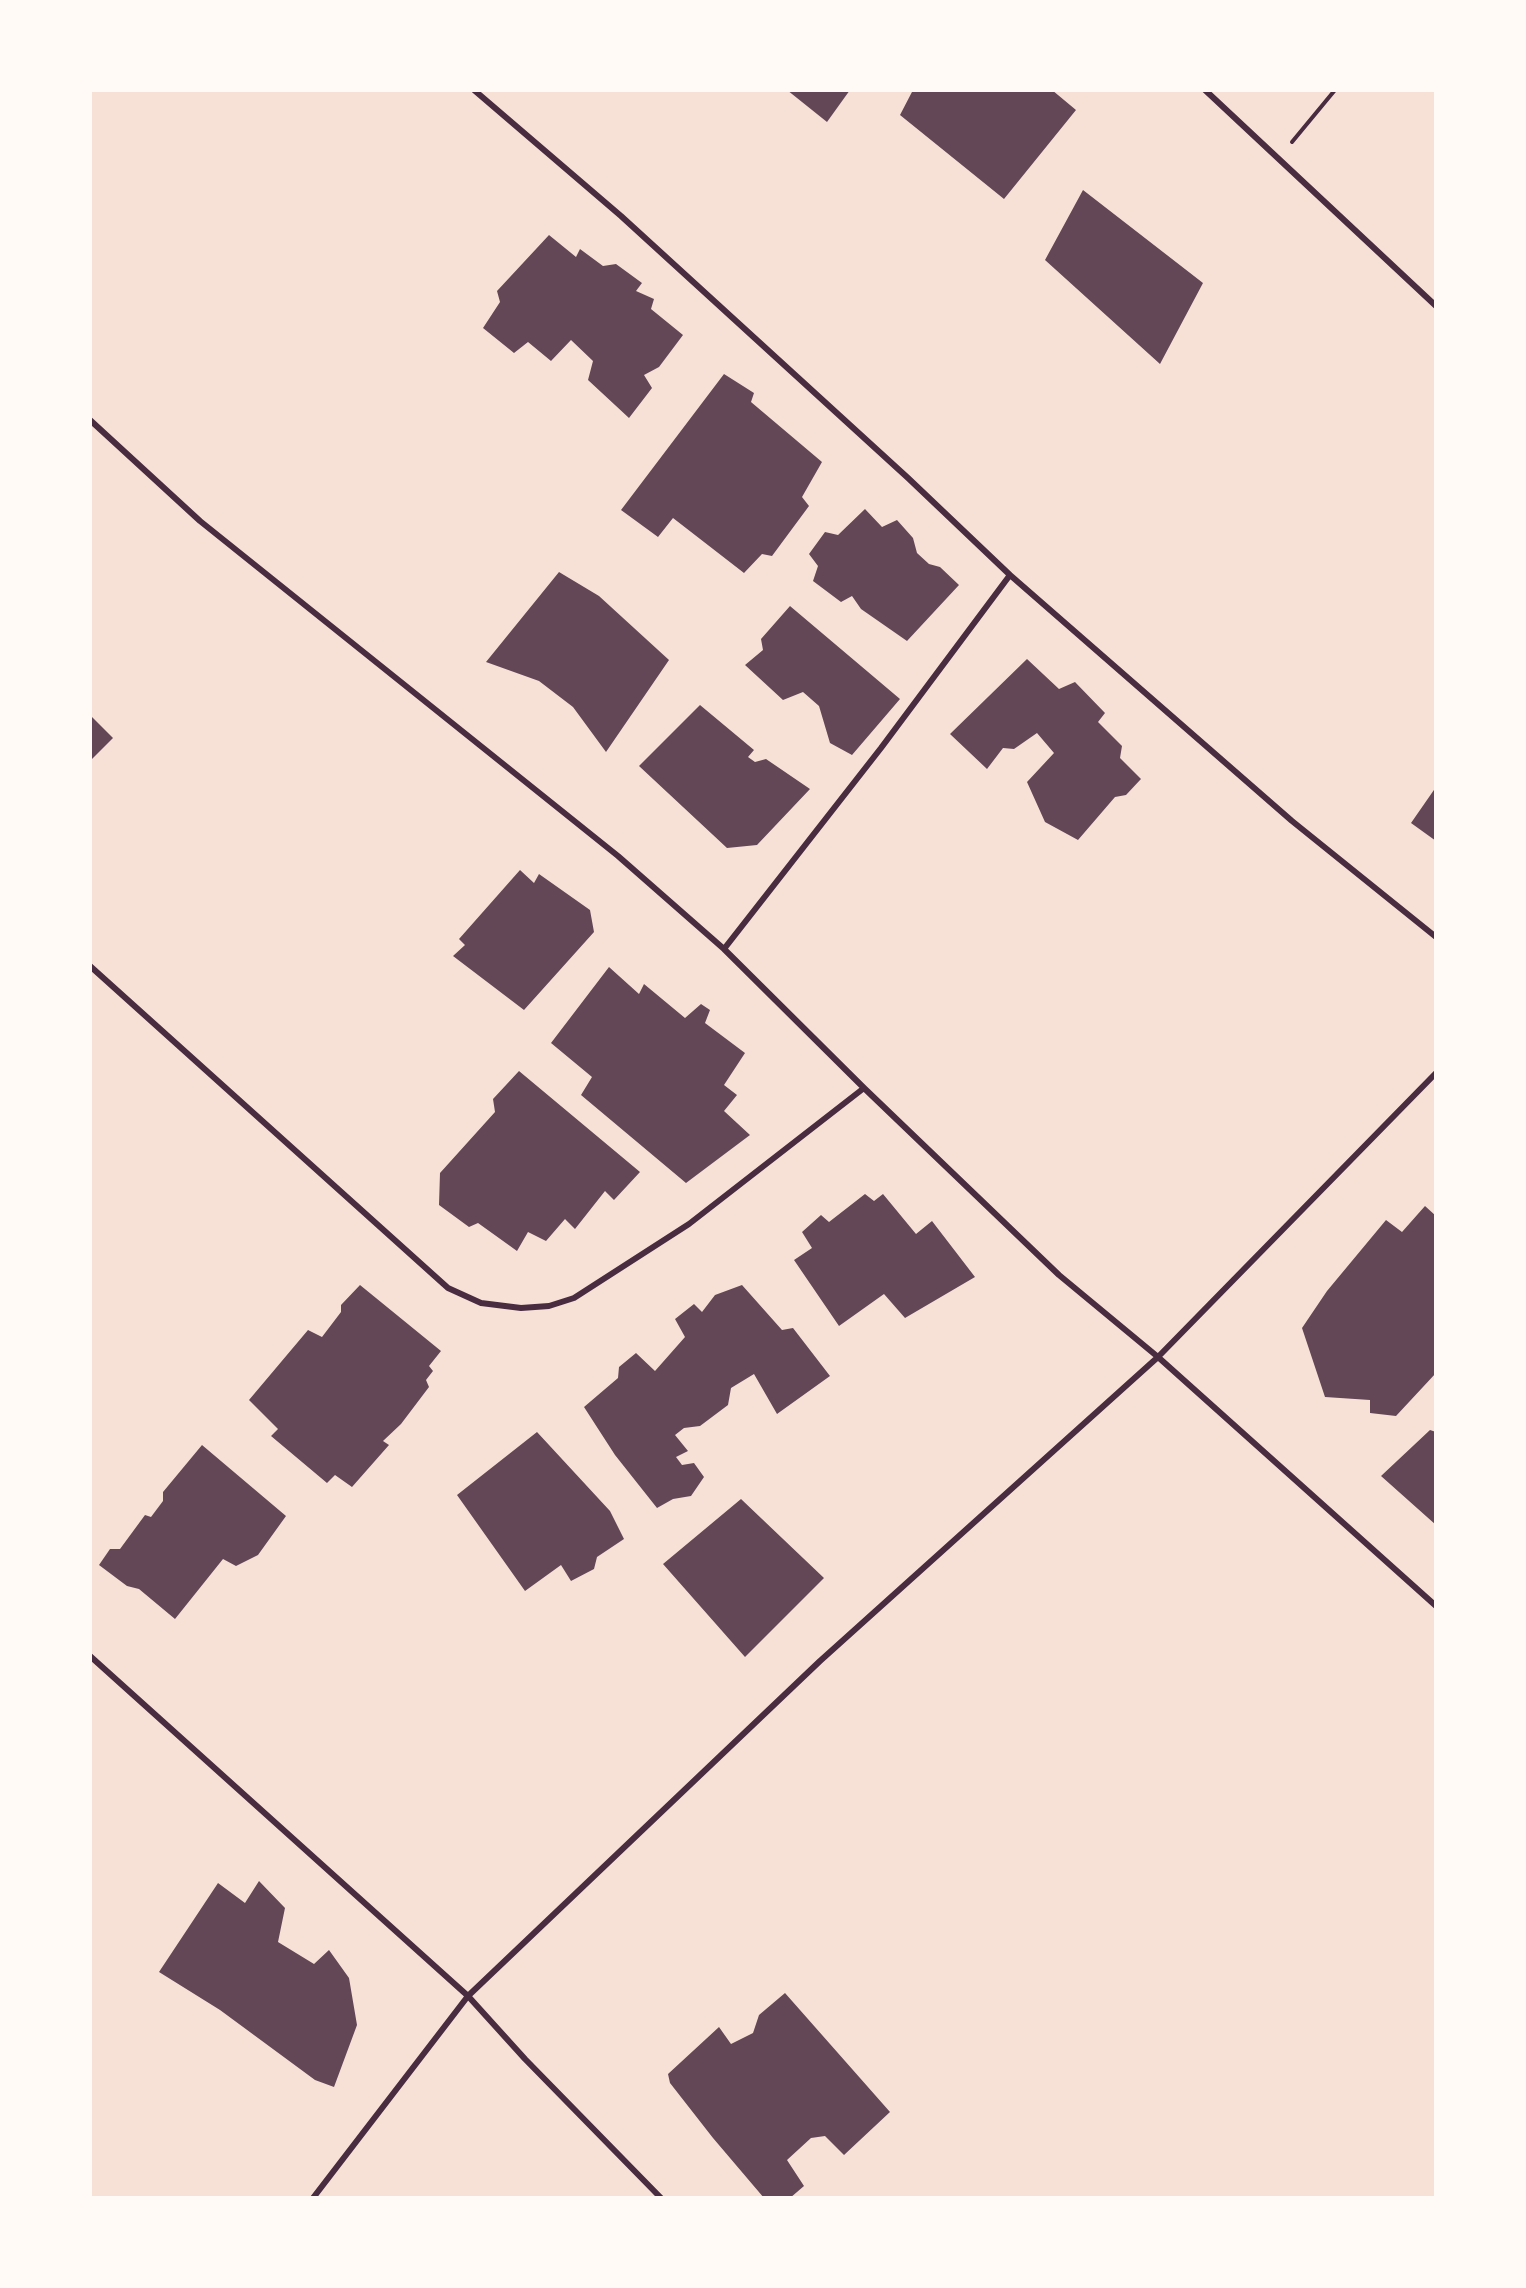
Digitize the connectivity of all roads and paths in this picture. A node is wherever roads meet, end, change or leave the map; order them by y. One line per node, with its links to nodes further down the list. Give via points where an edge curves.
1 (474, 90): 7 (street, via 621,216)
2 (1205, 90): 4 (street)
3 (1335, 90): 4 (path)
4 (1278, 158): 5 (street)
5 (1436, 306)
6 (90, 420): 9 (street, via 200,521 618,856)
7 (1010, 575): 8 (street, via 1292,821); 9 (street)
8 (1436, 937)
9 (724, 949): 12 (street)
10 (90, 966): 12 (street, via 448,1288 481,1303 521,1308 549,1306 574,1298 689,1224)
11 (1436, 1073): 13 (street)
12 (864, 1088): 13 (street, via 1059,1275)
13 (1158, 1357): 14 (street); 16 (street, via 820,1661)
14 (1436, 1606)
15 (90, 1656): 16 (street)
16 (468, 1996): 17 (street); 18 (street)
17 (313, 2198)
18 (661, 2198)

